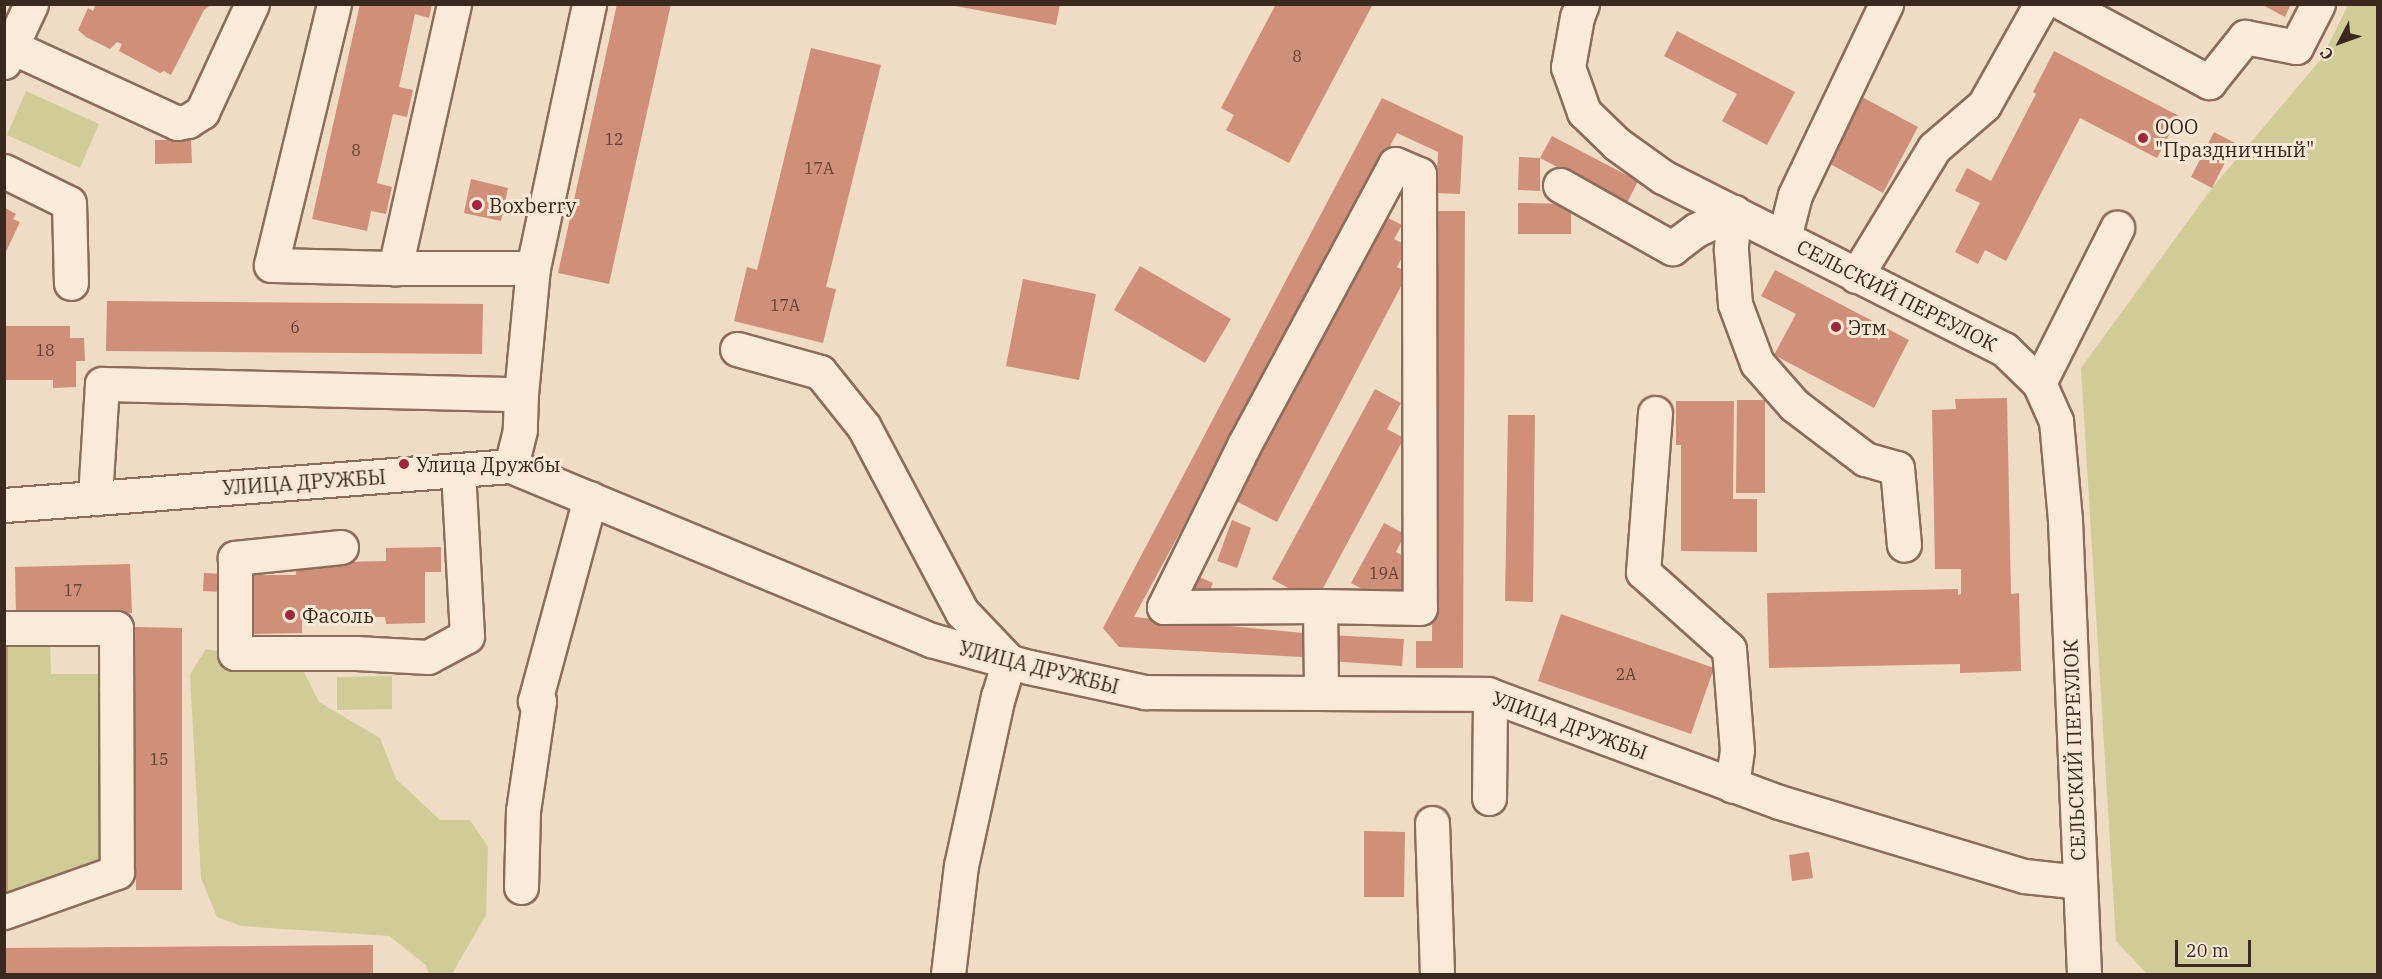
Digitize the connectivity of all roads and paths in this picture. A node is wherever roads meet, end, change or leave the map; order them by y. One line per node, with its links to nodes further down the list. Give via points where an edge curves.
1 (30, 4): 11 (street)
2 (252, 4): 11 (street, via 202,112 189,121 177,123)
3 (334, 4): 17 (street, via 271,265)
4 (454, 4): 17 (street)
5 (590, 4): 18 (street)
6 (1582, 4): 14 (street, СЕЛЬСКИЙ ПЕРЕУЛОК, via 1568,67 1584,112 1617,144 1663,177)
7 (1886, 4): 16 (street, via 1795,195)
8 (2041, 4): 19 (street, via 1984,105 1934,148)
9 (2064, 4): 10 (street, via 2208,82 2245,37 2296,47)
10 (2318, 4)
11 (8, 55)
12 (4, 171): 20 (street, via 69,203)
13 (1560, 185): 14 (street, via 1672,248 1696,230)
14 (1734, 212): 16 (street, СЕЛЬСКИЙ ПЕРЕУЛОК); 30 (street, via 1731,250 1735,304 1757,363 1794,405 1865,459 1897,468)
15 (2117, 228): 22 (street)
16 (1784, 238): 19 (street, СЕЛЬСКИЙ ПЕРЕУЛОК)
17 (395, 268): 18 (street)
18 (533, 268): 23 (street)
19 (1856, 276): 22 (street, СЕЛЬСКИЙ ПЕРЕУЛОК, via 2004,349)
20 (71, 283)
21 (737, 349): 34 (street, via 820,372 864,427 962,612)
22 (2039, 383): 40 (street, СЕЛЬСКИЙ ПЕРЕУЛОК, via 2056,421 2065,520)
23 (521, 394): 25 (street, via 520,430); 27 (street, via 102,384)
24 (1655, 413): 37 (street, via 1643,573 1729,649 1737,750)
25 (511, 466): 26 (street, УЛИЦА ДРУЖБЫ); 28 (street, УЛИЦА ДРУЖБЫ)
26 (458, 470): 27 (street, УЛИЦА ДРУЖБЫ); 31 (street, via 467,636 428,657 356,652 235,653 235,558)
27 (95, 498): 29 (street, УЛИЦА ДРУЖБЫ)
28 (590, 498): 34 (street, УЛИЦА ДРУЖБЫ, via 931,640); 41 (street, via 535,701 523,811)
29 (4, 506)
30 (1904, 545)
31 (341, 547)
32 (1320, 606): 32 (street, via 1420,608 1419,174 1395,164 1244,445 1164,607); 35 (street)
33 (4, 628): 42 (street, via 117,628 117,872)
34 (1009, 661): 35 (street, УЛИЦА ДРУЖБЫ, via 1145,692); 43 (street, via 961,865)
35 (1321, 693): 36 (street, УЛИЦА ДРУЖБЫ)
36 (1490, 695): 37 (street, УЛИЦА ДРУЖБЫ); 38 (street)
37 (1732, 786): 40 (street, УЛИЦА ДРУЖБЫ, via 2025,876)
38 (1489, 798)
39 (1432, 823): 44 (street)
40 (2080, 882): 45 (street, СЕЛЬСКИЙ ПЕРЕУЛОК)
41 (520, 887)
42 (4, 912)
43 (948, 975)
44 (1437, 975)
45 (2084, 975)

